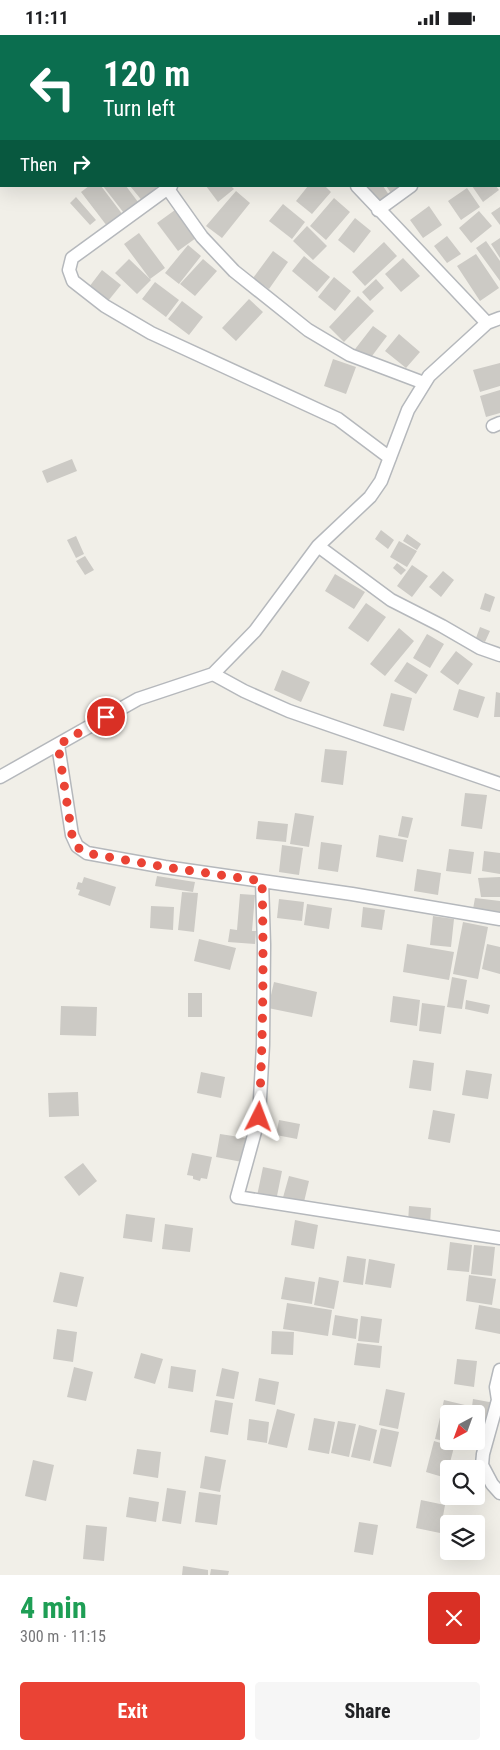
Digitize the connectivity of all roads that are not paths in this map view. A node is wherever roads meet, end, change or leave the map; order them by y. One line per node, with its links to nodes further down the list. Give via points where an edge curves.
1 (358, 187): 4 (street)
2 (410, 187): 4 (street)
3 (169, 188): 7 (street, via 202,237 234,271 308,330 350,355); 8 (street, via 72,258 69,270 73,281 104,306 151,333 338,419)
4 (378, 210): 6 (street)
5 (500, 318): 6 (street)
6 (487, 323): 7 (street)
7 (424, 383): 8 (street, via 408,410)
8 (390, 458): 9 (street, via 370,497)
9 (318, 546): 10 (street, via 391,600 480,648); 11 (street, via 255,631)
10 (500, 655)
11 (213, 674): 12 (street, via 138,699); 14 (street, via 289,711)
12 (58, 745): 13 (street); 15 (street, via 72,835 77,847 86,853)
13 (0, 777)
14 (500, 784)
15 (262, 881): 16 (street); 17 (street, via 263,1035 259,1117 238,1197)
16 (500, 919)
17 (500, 1238)
18 (500, 1370): 19 (street, via 496,1387 498,1400 482,1465)
19 (500, 1493)

